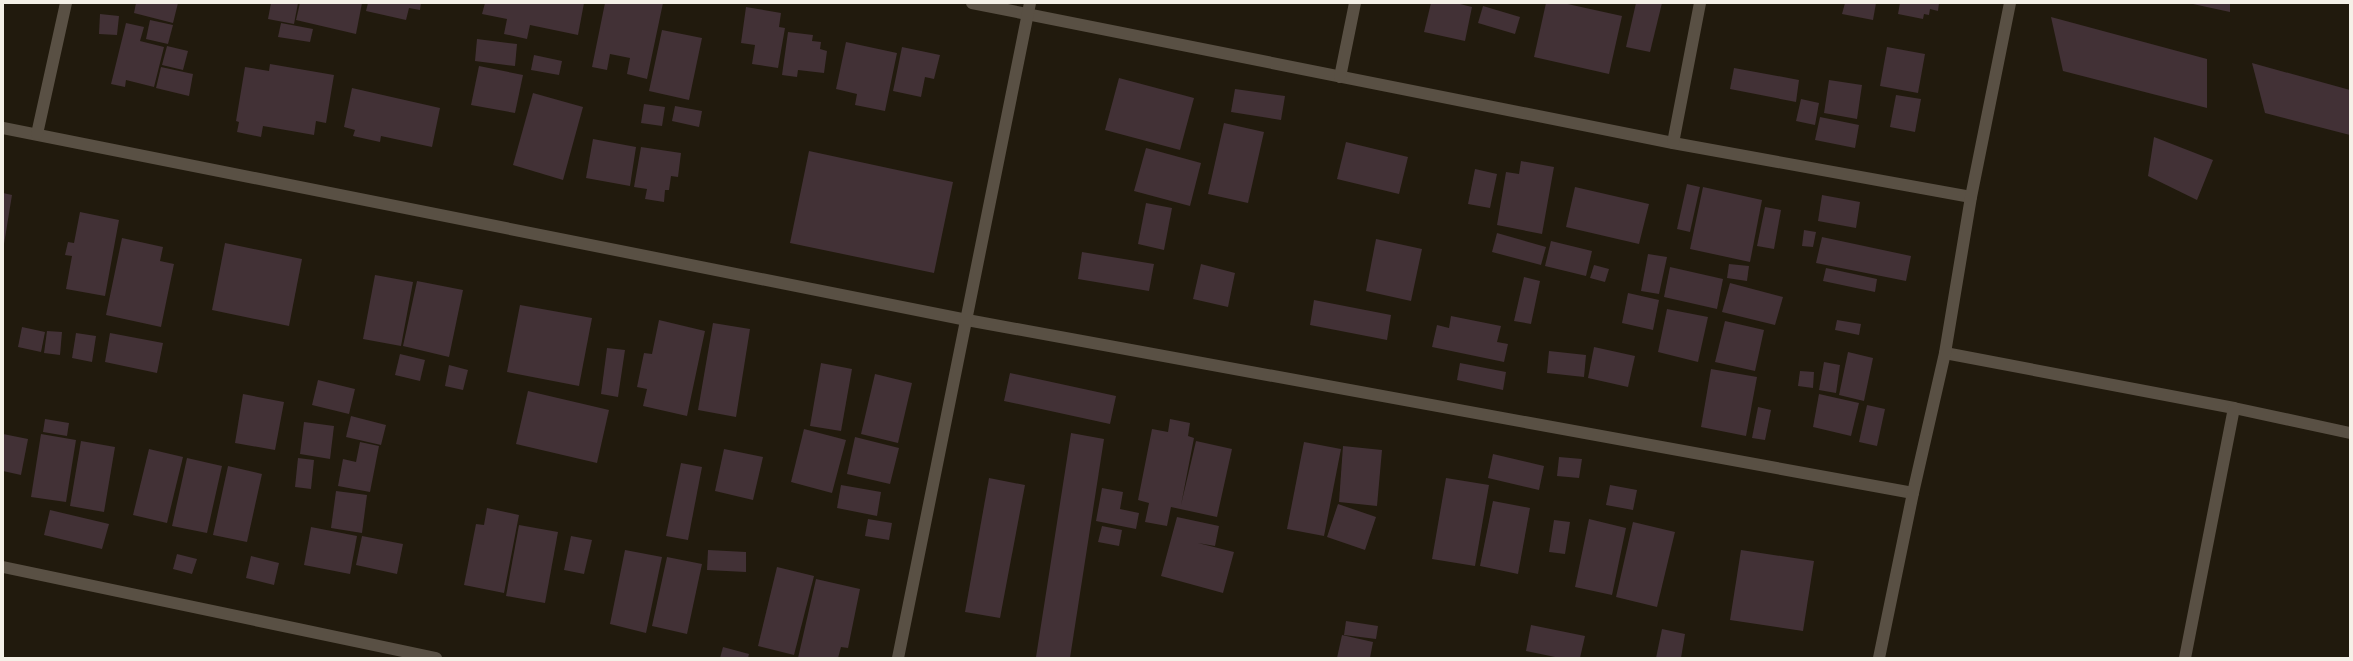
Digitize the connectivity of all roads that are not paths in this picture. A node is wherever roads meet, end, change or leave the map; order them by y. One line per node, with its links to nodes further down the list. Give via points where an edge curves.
1 (66, 3): 9 (street)
2 (972, 3): 6 (street)
3 (1355, 3): 7 (street)
4 (1700, 3): 10 (street)
5 (2010, 3): 11 (street)
6 (1029, 9): 7 (street); 12 (street)
7 (1340, 77): 10 (street)
8 (3, 128): 9 (street)
9 (37, 134): 12 (street)
10 (1673, 143): 11 (street)
11 (1971, 197): 13 (street)
12 (967, 320): 16 (street); 19 (street)
13 (1945, 353): 14 (street); 16 (street)
14 (2234, 408): 15 (street); 21 (street)
15 (2350, 433)
16 (1913, 493): 20 (street)
17 (3, 566): 18 (street)
18 (436, 658)
19 (898, 658)
20 (1879, 658)
21 (2185, 658)

